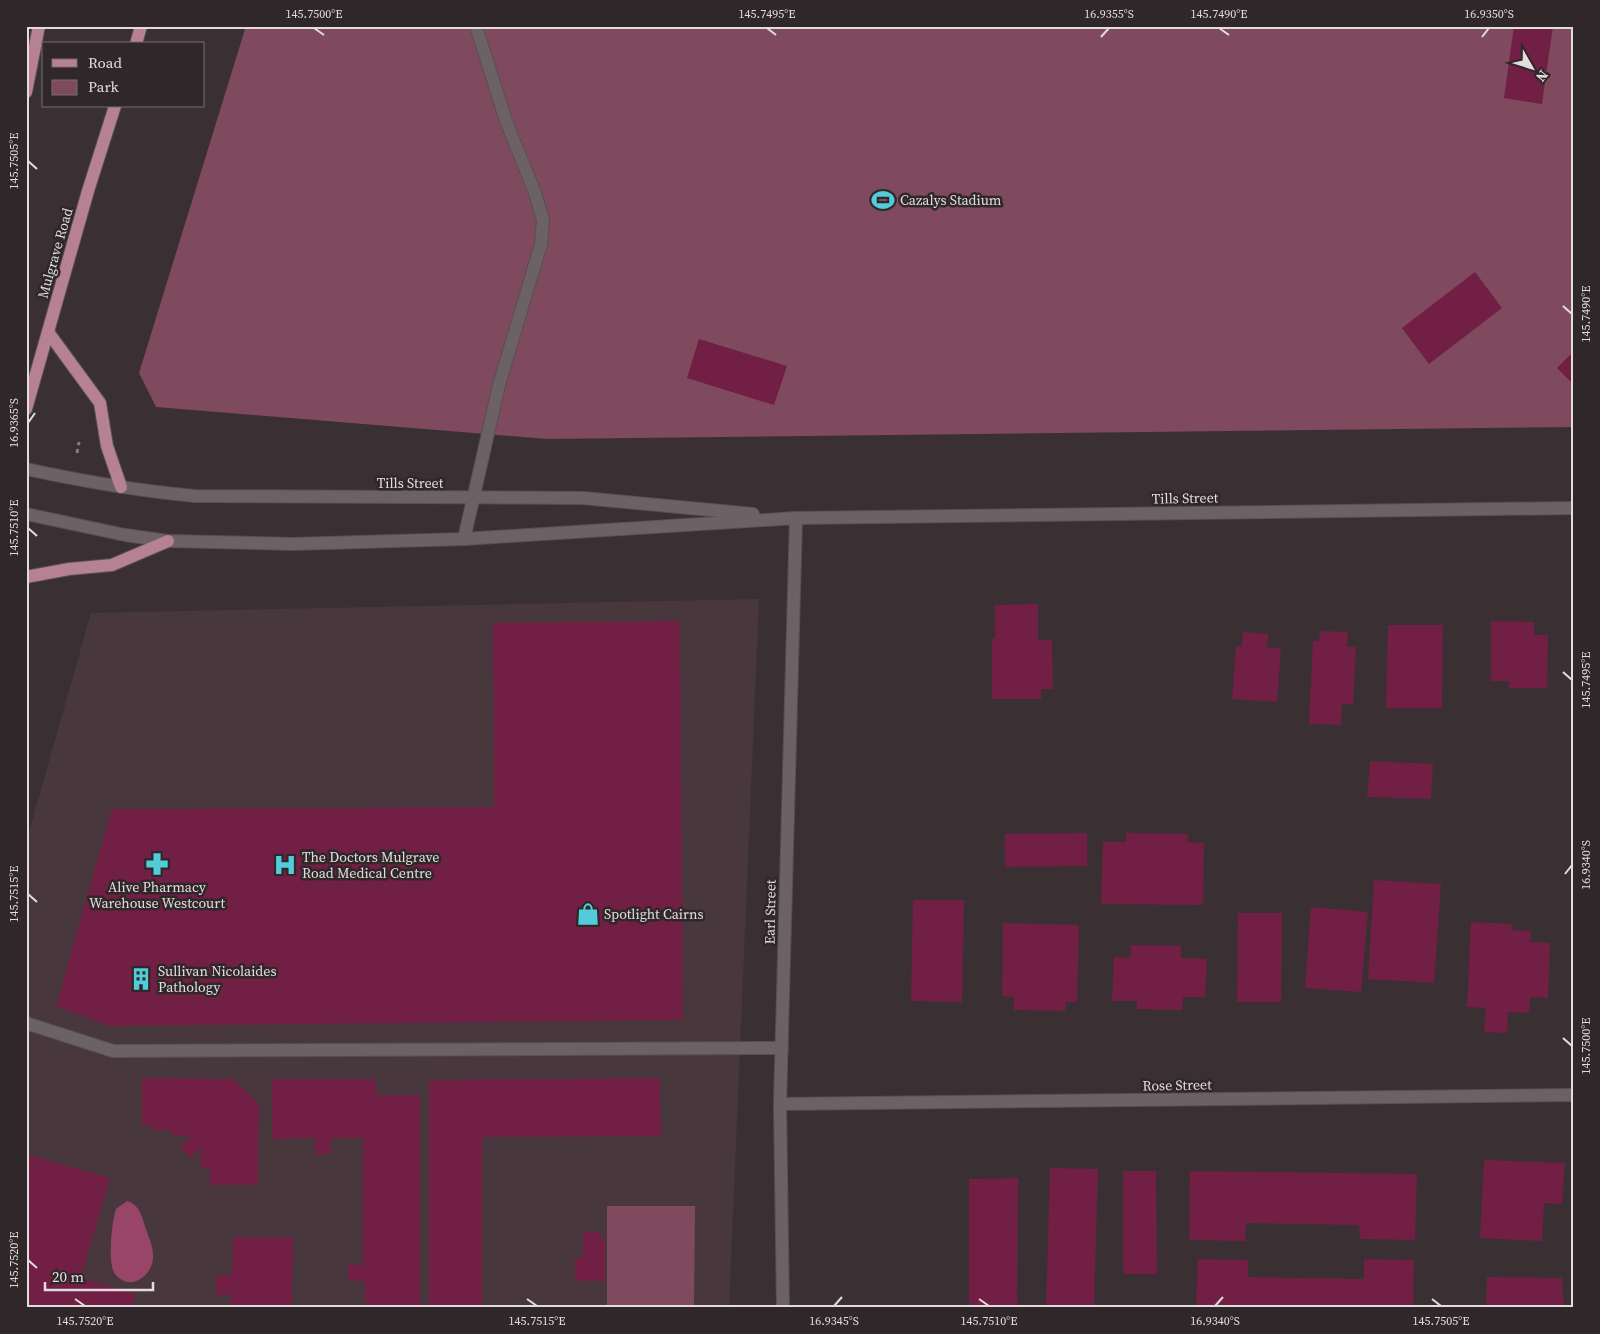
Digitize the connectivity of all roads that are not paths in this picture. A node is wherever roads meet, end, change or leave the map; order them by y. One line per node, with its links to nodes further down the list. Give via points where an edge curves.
1 (141, 26): 4 (main road)
2 (476, 26): 11 (street, via 542,220 541,244 498,385)
3 (39, 27): 5 (main road)
4 (137, 42)
5 (26, 92)
6 (114, 108): 7 (main road, Mulgrave Road)
7 (48, 332): 8 (main road, Mulgrave Road); 10 (main road, via 100,403 107,446)
8 (26, 409)
9 (26, 469): 10 (street, Tills Street)
10 (121, 487): 11 (street, Tills Street, via 222,497)
11 (473, 498): 14 (street, Tills Street, via 583,498); 15 (street)
12 (1574, 508): 14 (street, Tills Street)
13 (26, 514): 16 (street, Tills Street)
14 (796, 518): 15 (street, Tills Street); 19 (street, Earl Street)
15 (464, 539): 16 (street, Tills Street, via 293,544)
16 (168, 541): 17 (main road, via 112,565 69,568)
17 (26, 577)
18 (26, 1023): 19 (street, via 113,1051)
19 (782, 1048): 21 (street, Earl Street)
20 (1574, 1095): 21 (street, Rose Street)
21 (780, 1104): 22 (street, Earl Street)
22 (783, 1308)

